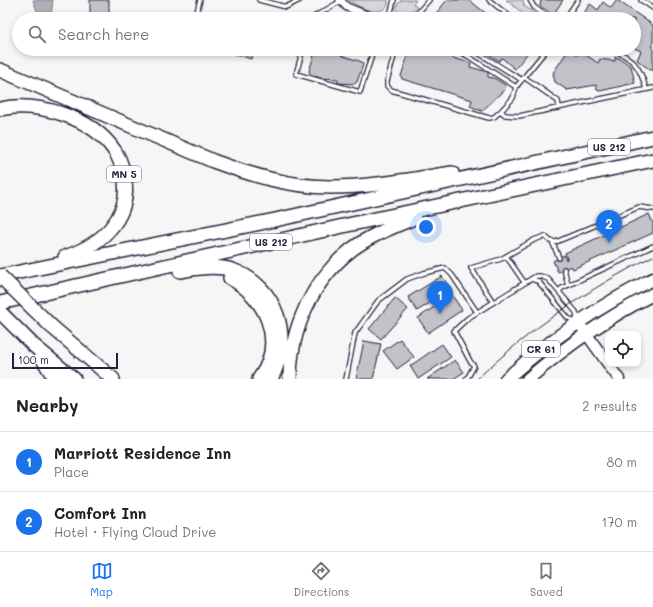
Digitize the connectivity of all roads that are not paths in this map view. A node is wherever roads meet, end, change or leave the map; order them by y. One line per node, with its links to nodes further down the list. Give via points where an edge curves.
1 (200, 0): 12 (lane)
2 (259, 0): 3 (lane, via 286,7)
3 (300, 0)
4 (394, 0): 15 (lane)
5 (429, 0): 16 (lane)
6 (489, 0): 17 (lane)
7 (530, 0): 18 (lane)
8 (578, 0): 19 (lane)
9 (641, 0): 11 (lane)
10 (341, 1): 13 (lane); 14 (street)
11 (653, 8)
12 (197, 12)
13 (322, 12)
14 (357, 12)
15 (391, 12)
16 (419, 12)
17 (504, 12)
18 (541, 12)
19 (570, 12)
20 (301, 56): 21 (lane, via 296,74 360,92)
21 (370, 56)
22 (394, 56): 34 (lane, via 387,80 387,86 391,90 489,118)
23 (468, 56): 29 (lane)
24 (484, 56): 28 (lane)
25 (540, 56): 28 (lane)
26 (626, 56): 31 (lane, via 642,75)
27 (0, 70): 36 (highway, via 220,164 242,172 297,184 330,187 380,184)
28 (523, 78): 29 (lane); 32 (lane, via 558,101)
29 (516, 87): 34 (lane, via 513,98)
30 (653, 88): 31 (lane)
31 (646, 90): 32 (lane)
32 (559, 108): 34 (lane, via 519,116 506,115)
33 (0, 110): 46 (highway, MN 5, via 12,107 49,110 88,126 114,149 122,164 126,182 125,200 120,215 110,230 95,243 78,252)
34 (501, 111)
35 (653, 137): 36 (highway, US 212)
36 (564, 156): 46 (highway, US 212, via 275,220)
37 (653, 160): 38 (highway, US 212)
38 (485, 196): 52 (highway, US 212); 71 (highway, via 420,215 390,227 352,250 337,263 313,293 304,311 293,348)
39 (653, 209): 40 (lane, via 639,207 556,242)
40 (552, 241): 42 (lane, via 545,236); 43 (lane)
41 (653, 246): 51 (lane)
42 (506, 256): 50 (lane); 55 (lane, via 470,268)
43 (559, 258)
44 (196, 268): 52 (highway); 69 (highway, via 218,272 231,278 242,284 260,302 271,335 270,356); 70 (highway, via 218,267 244,275 269,298 281,332 277,368)
45 (564, 269): 51 (lane)
46 (27, 270): 47 (highway, US 212)
47 (0, 276): 62 (highway, bridge)
48 (653, 278): 59 (main road, CR 61)
49 (531, 279): 50 (lane); 53 (lane, via 536,276 545,277); 59 (lane, via 538,281 568,318)
50 (524, 282): 55 (lane)
51 (568, 285): 53 (lane)
52 (56, 291): 56 (highway, US 212)
53 (559, 291): 59 (lane, via 576,312)
54 (653, 294): 60 (main road, CR 61)
55 (493, 302): 58 (lane)
56 (0, 303)
57 (0, 312): 61 (highway)
58 (477, 312): 72 (lane, via 445,268 407,279 378,301 355,333); 73 (lane, via 454,331 474,366)
59 (578, 322): 60 (street); 74 (main road, CR 61)
60 (587, 334): 63 (street); 75 (main road, CR 61)
61 (33, 345): 65 (highway); 66 (highway)
62 (84, 355): 67 (highway); 68 (highway)
63 (605, 360)
64 (610, 367): 76 (street)
65 (55, 379)
66 (74, 379)
67 (113, 379)
68 (124, 379)
69 (259, 379)
70 (272, 379)
71 (290, 379)
72 (346, 379)
73 (466, 379)
74 (506, 379)
75 (528, 379)
76 (619, 379)

